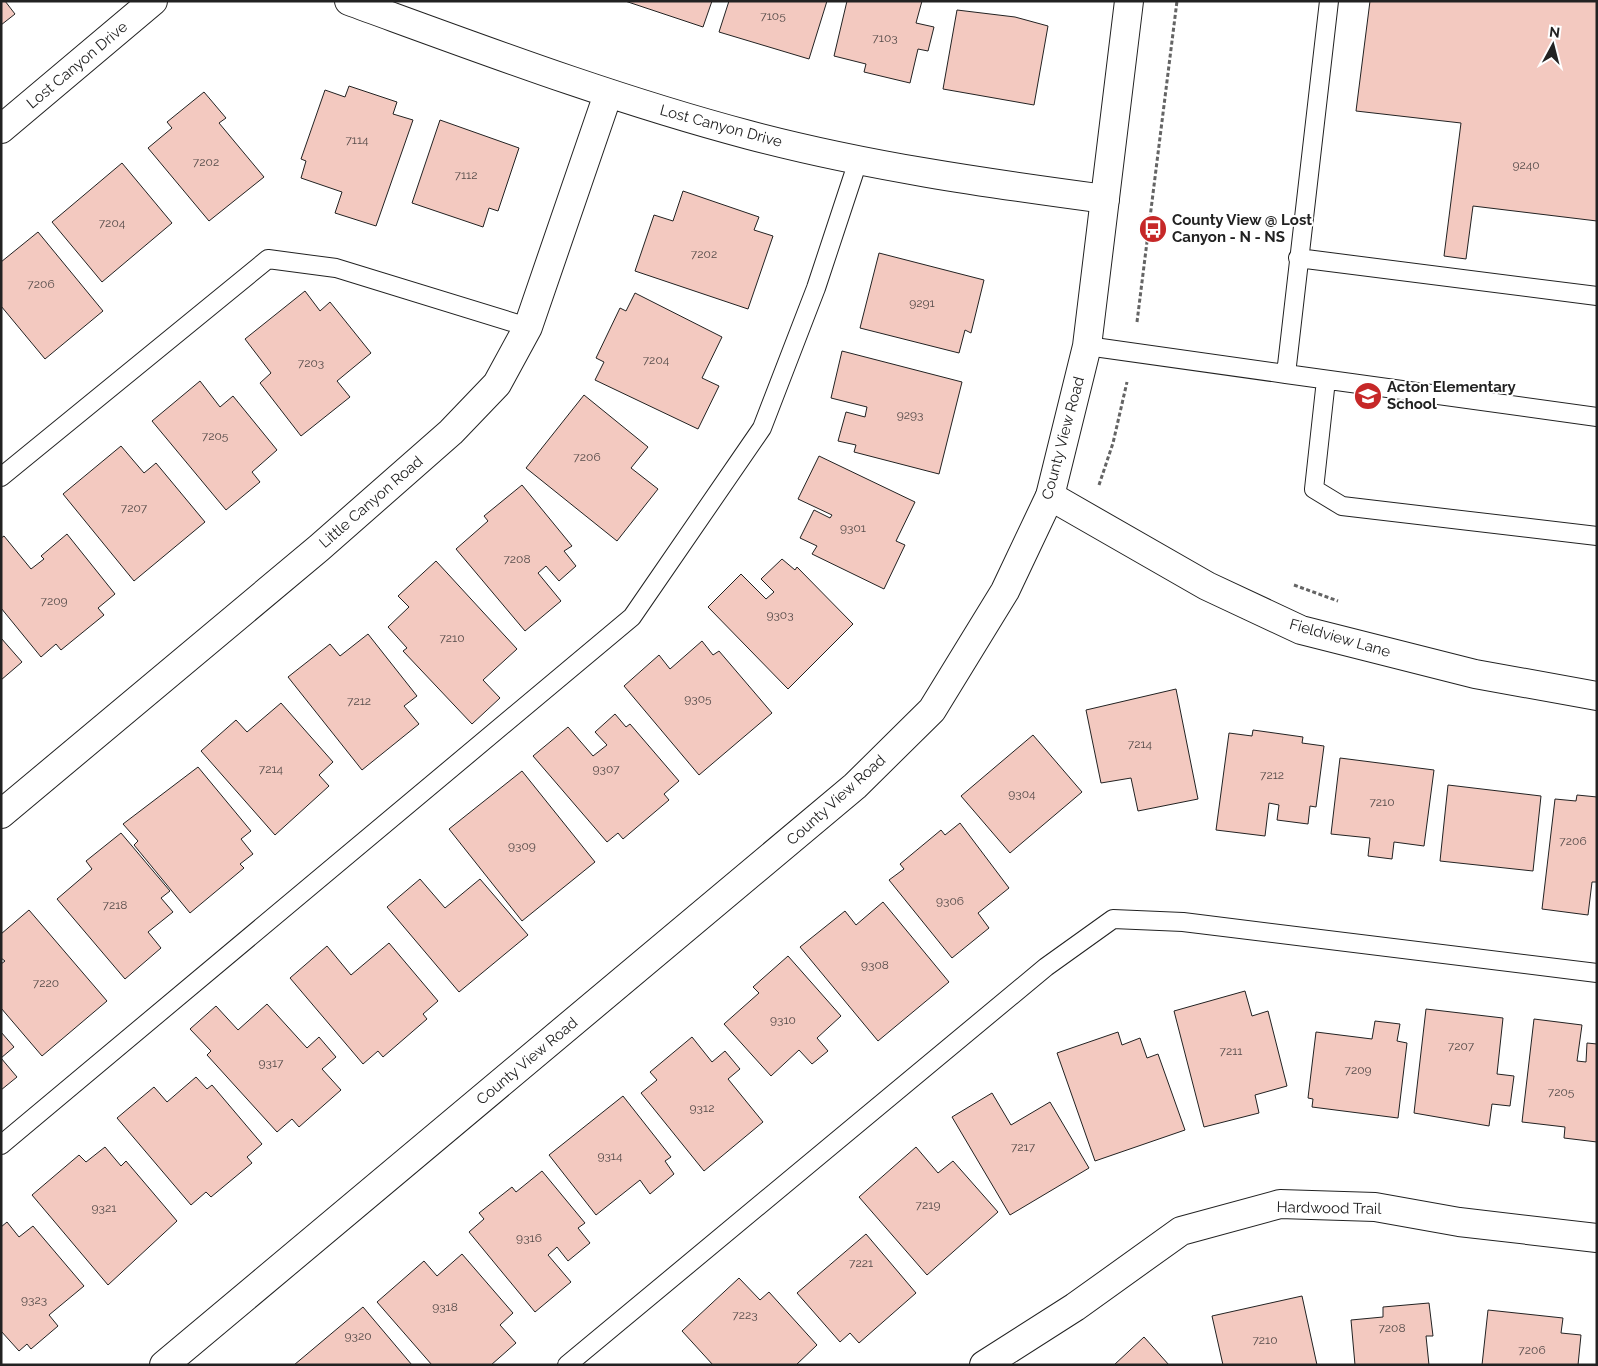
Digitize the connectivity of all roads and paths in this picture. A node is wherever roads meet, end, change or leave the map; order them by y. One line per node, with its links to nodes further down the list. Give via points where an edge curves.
1 (153, 1): 7 (street, Lost Canyon Drive)
2 (349, 1): 6 (street, Lost Canyon Drive)
3 (1129, 1): 9 (street, County View Road)
4 (1177, 1): 14 (path)
5 (1329, 1): 10 (lane)
6 (608, 94): 8 (street, Lost Canyon Drive, via 748,135); 12 (street, Little Canyon Road)
7 (1, 128)
8 (858, 161): 9 (street, Lost Canyon Drive); 27 (lane, via 816,288 762,428 632,617)
9 (1105, 199): 13 (street, County View Road)
10 (1298, 258): 11 (lane); 15 (lane)
11 (1597, 296)
12 (528, 327): 18 (lane, via 336,268 268,259); 25 (street, Little Canyon Road, via 497,384 450,432 319,548)
13 (1087, 346): 14 (lane); 20 (street, County View Road)
14 (1134, 352): 15 (lane); 19 (path, via 1113,443)
15 (1286, 374): 16 (lane)
16 (1326, 380): 17 (lane); 21 (lane, via 1314,489 1342,506)
17 (1597, 416)
18 (1, 477)
19 (1098, 489)
20 (1050, 496): 24 (street, Fieldview Lane, via 1207,586 1301,630 1475,674); 29 (street, County View Road, via 1005,591 932,710 855,786)
21 (1597, 536)
22 (1289, 584): 23 (path)
23 (1344, 603)
24 (1597, 696)
25 (1, 814)
26 (1597, 973): 30 (lane, via 1182,922 1112,919 1046,967)
27 (1, 1145)
28 (1597, 1238): 31 (street, Hardwood Trail, via 1459,1222 1375,1207 1280,1204 1180,1232 1075,1307)
29 (164, 1365)
30 (567, 1365)
31 (984, 1365)

